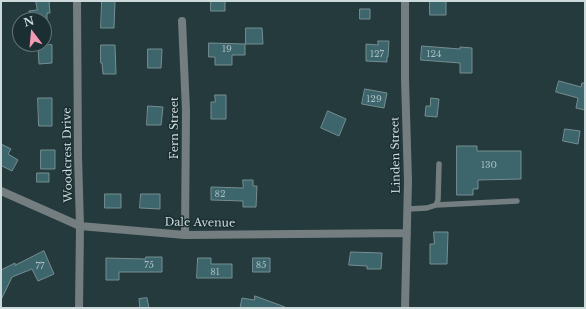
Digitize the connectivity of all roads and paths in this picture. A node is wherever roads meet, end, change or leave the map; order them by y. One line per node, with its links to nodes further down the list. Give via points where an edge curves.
1 (77, 1): 9 (street, Woodcrest Drive)
2 (405, 1): 8 (street, Linden Street)
3 (182, 21): 11 (street, Fern Street, via 186,110)
4 (439, 164): 7 (lane)
5 (1, 191): 9 (street, Dale Avenue)
6 (517, 201): 7 (lane)
7 (436, 205): 8 (lane)
8 (408, 209): 10 (street, Linden Street)
9 (80, 226): 11 (street, Dale Avenue); 12 (street, Woodcrest Drive)
10 (407, 233): 11 (street, Dale Avenue); 13 (street, Linden Street)
11 (186, 235)
12 (79, 308)
13 (405, 308)

